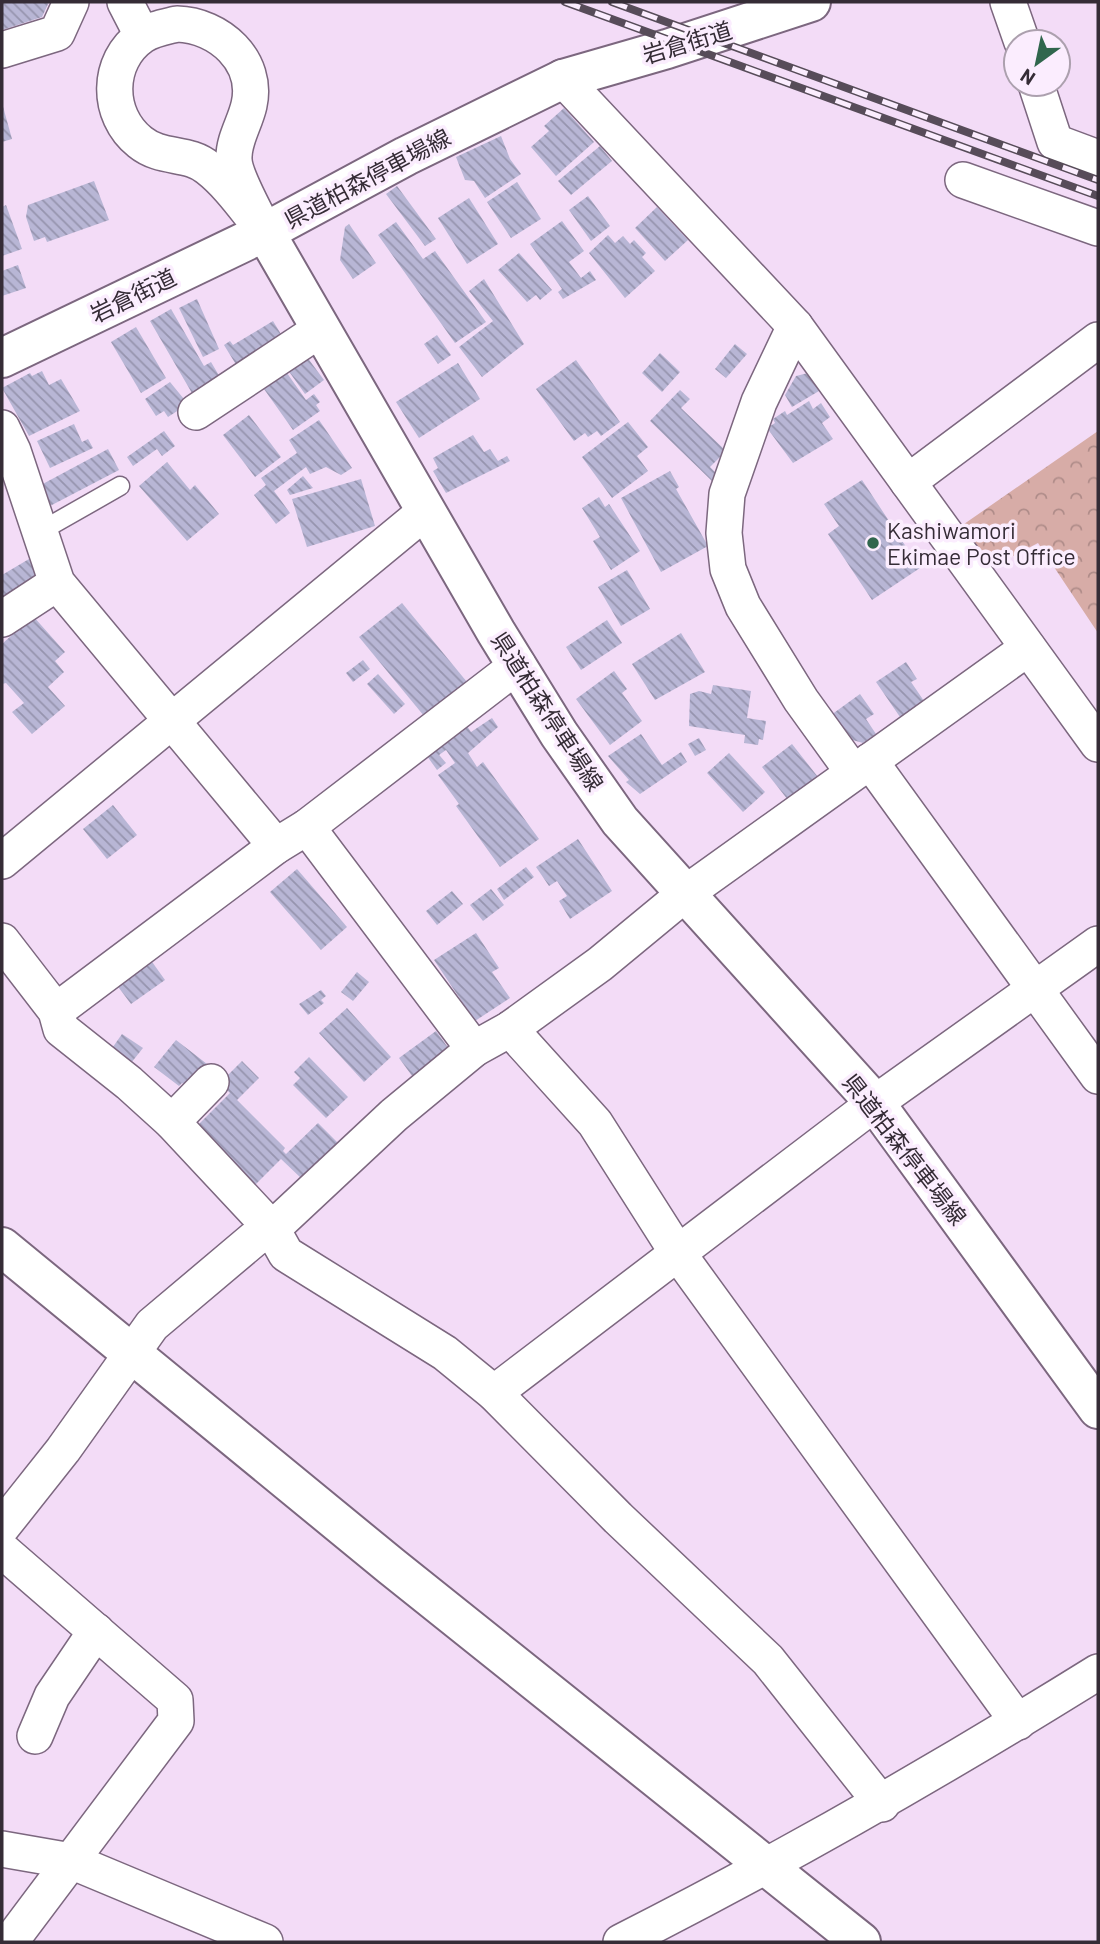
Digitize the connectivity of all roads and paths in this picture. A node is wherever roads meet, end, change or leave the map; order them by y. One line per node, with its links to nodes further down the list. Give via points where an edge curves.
1 (71, 2): 7 (street, via 57,33)
2 (125, 2): 6 (street)
3 (811, 2): 8 (main road, 岩倉街道)
4 (1008, 2): 5 (street)
5 (1017, 28)
6 (142, 35): 13 (street, via 124,55 116,74 113,89 124,124 161,155 186,157 207,166); 13 (street, via 177,24 199,26 229,43 241,58 249,105 233,160)
7 (2, 50)
8 (563, 79): 13 (main road, 県道柏森停車場線, via 465,125); 14 (street)
9 (1041, 98): 10 (street, via 1055,142)
10 (1098, 158)
11 (962, 180): 12 (street)
12 (1098, 228)
13 (265, 232): 15 (main road, 県道柏森停車場線); 17 (main road, 岩倉街道)
14 (795, 326): 20 (street); 30 (street, via 759,401 727,494 724,533 728,569 743,606 802,700)
15 (321, 329): 18 (street); 22 (main road, 県道柏森停車場線)
16 (1098, 340): 20 (street)
17 (2, 355)
18 (195, 412)
19 (2, 428): 23 (street)
20 (908, 482): 26 (street)
21 (120, 486): 23 (lane)
22 (426, 511): 27 (main road, 県道柏森停車場線); 28 (street)
23 (41, 531): 24 (street)
24 (57, 583): 25 (street); 28 (street)
25 (2, 619)
26 (1028, 648): 29 (street); 30 (street)
27 (518, 665): 31 (street); 34 (main road, 県道柏森停車場線, via 620,821)
28 (170, 722): 32 (street); 33 (street)
29 (1098, 744)
30 (861, 767): 34 (street); 37 (street)
31 (307, 827): 32 (street); 40 (street)
32 (276, 846): 38 (street)
33 (2, 861)
34 (686, 893): 39 (street, via 600,964); 43 (main road, 県道柏森停車場線)
35 (2, 941): 38 (street)
36 (1098, 944): 37 (street)
37 (1037, 989): 41 (street); 43 (street)
38 (56, 1011): 44 (street, via 61,1029)
39 (510, 1029): 40 (street); 47 (street, via 595,1123)
40 (474, 1049): 45 (street, via 394,1115)
41 (1098, 1076)
42 (211, 1082): 44 (street)
43 (875, 1103): 47 (street); 50 (main road, 県道柏森停車場線)
44 (172, 1122): 45 (street)
45 (271, 1229): 48 (street, via 152,1325); 49 (street, via 285,1254 445,1353)
46 (2, 1247): 48 (main road)
47 (677, 1252): 49 (street); 55 (street)
48 (133, 1354): 51 (street); 60 (main road)
49 (494, 1394): 57 (street, via 768,1660)
50 (1098, 1409)
51 (2, 1527)
52 (2, 1550): 53 (street)
53 (96, 1631): 56 (street, via 52,1696); 59 (street, via 175,1699 176,1721)
54 (1098, 1672): 55 (street)
55 (1018, 1722): 57 (street)
56 (34, 1736)
57 (881, 1804): 60 (street)
58 (2, 1849): 59 (street)
59 (71, 1861): 61 (street); 62 (street)
60 (766, 1869): 63 (street); 64 (main road)
61 (10, 1942)
62 (265, 1942)
63 (621, 1942)
64 (861, 1942)

